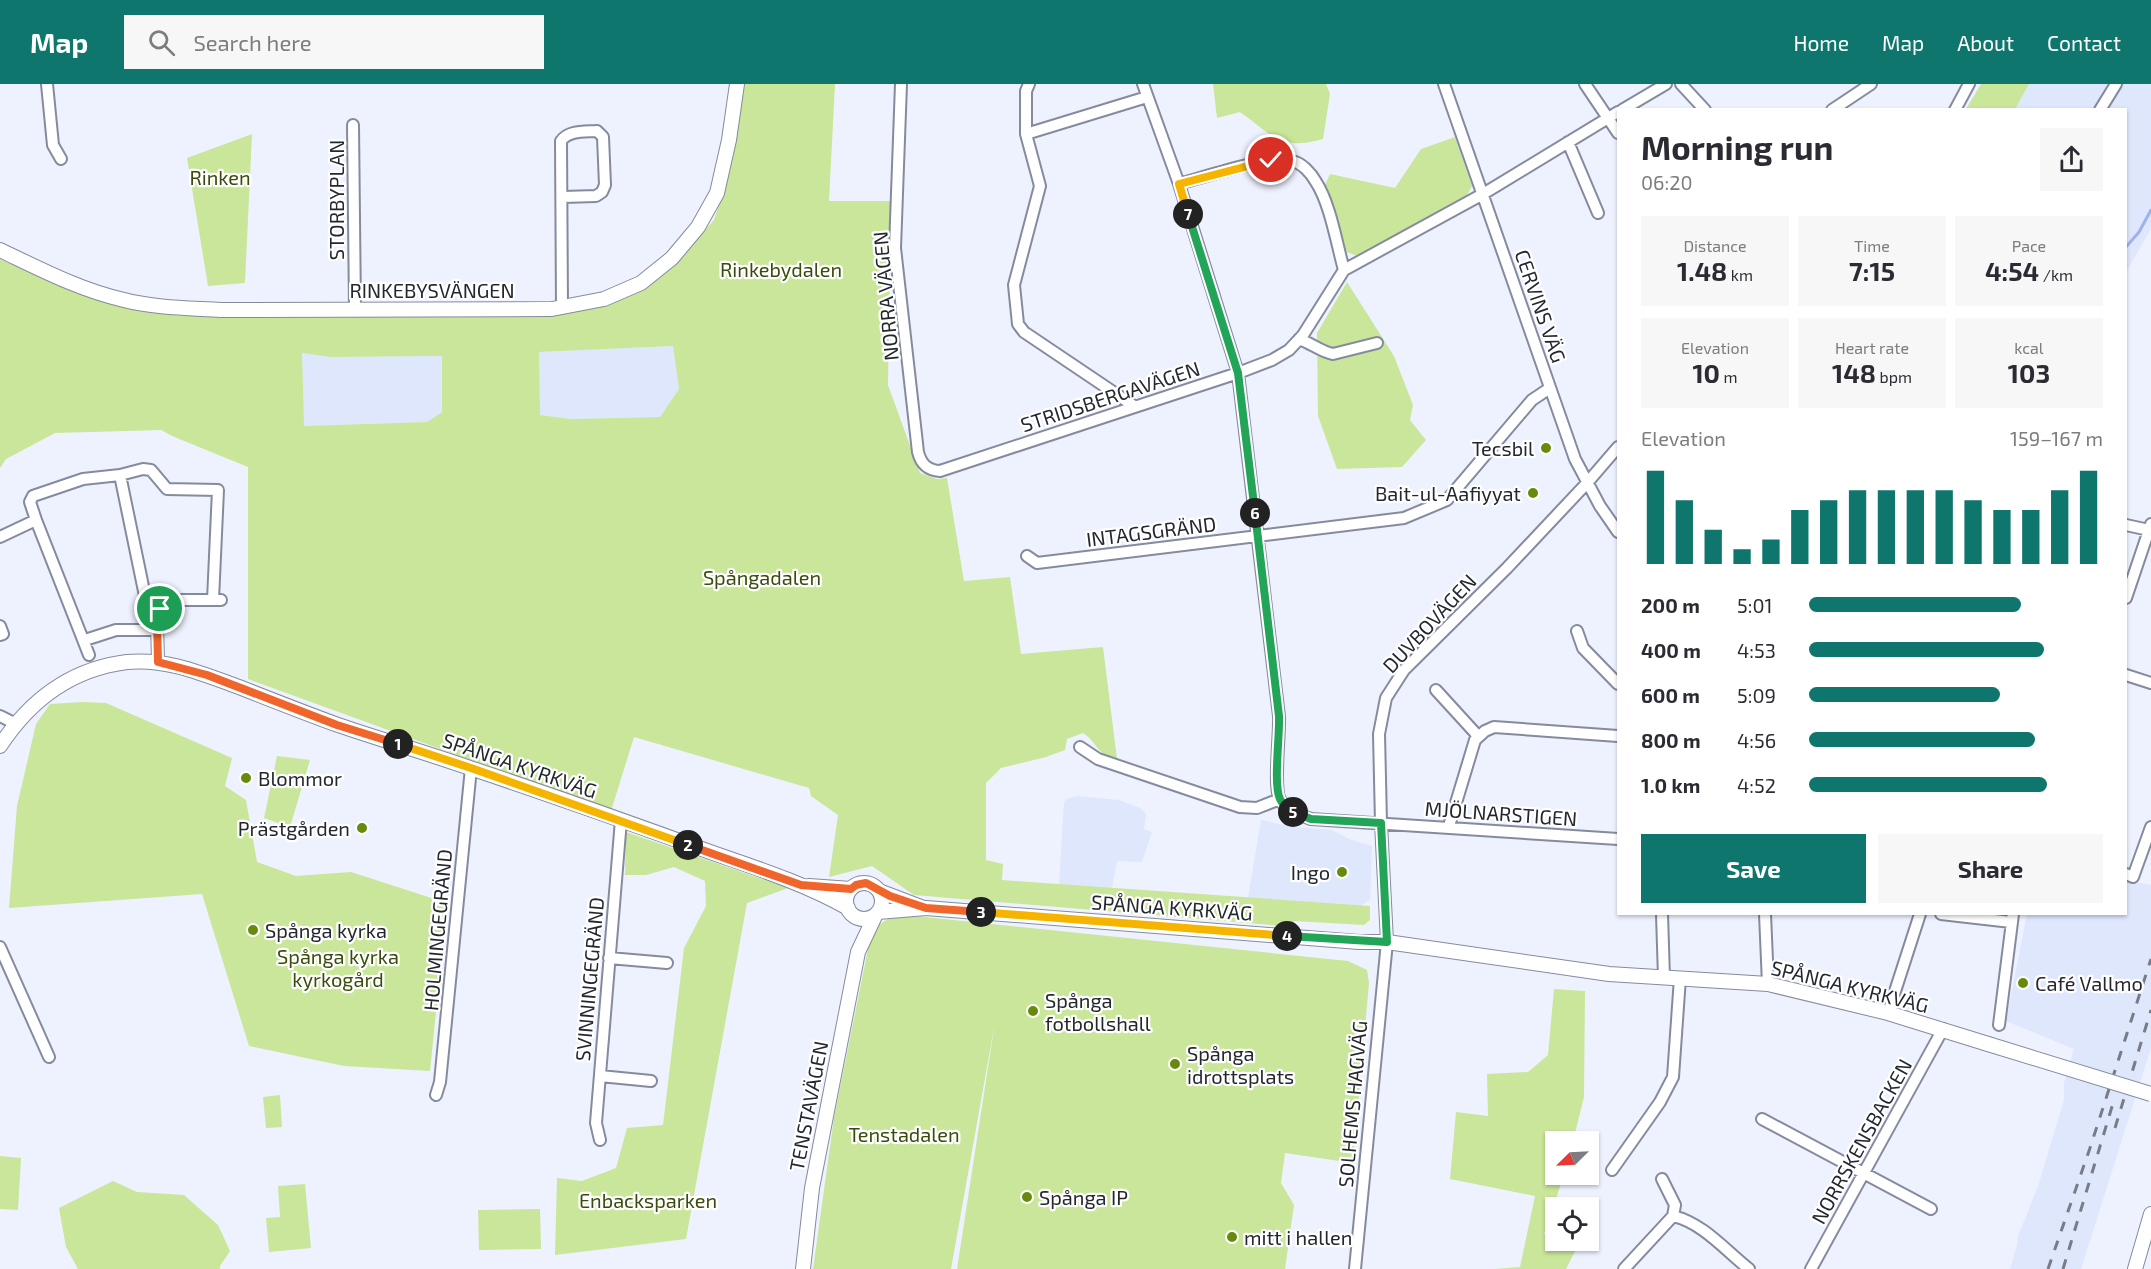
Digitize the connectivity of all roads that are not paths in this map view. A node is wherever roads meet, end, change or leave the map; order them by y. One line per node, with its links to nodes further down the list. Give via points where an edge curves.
1 (47, 84): 25 (street, via 53,145)
2 (737, 84): 32 (street, RINKEBYSVÄNGEN, via 717,193 698,227 672,258 641,283 604,299)
3 (901, 84): 40 (street, NORRA VÄGEN, via 895,248 918,452)
4 (1029, 84): 23 (street)
5 (1143, 84): 13 (street)
6 (1444, 84): 27 (street, CERVINS VÄG)
7 (1585, 84): 20 (street)
8 (1666, 84): 14 (street, STRIDSBERGAVÄGEN)
9 (1681, 84): 15 (street)
10 (1871, 84): 16 (street)
11 (1969, 84): 17 (street)
12 (2116, 84): 18 (street)
13 (1147, 97): 23 (street); 26 (street)
14 (1625, 108)
15 (1703, 108)
16 (1835, 108)
17 (1956, 108)
18 (2101, 108)
19 (1617, 113): 20 (street, STRIDSBERGAVÄGEN)
20 (1608, 118): 22 (street); 24 (street, STRIDSBERGAVÄGEN)
21 (353, 125): 33 (street, STORBYPLAN)
22 (1617, 132)
23 (1026, 134): 38 (street, via 1040,186 1014,285 1018,324 1024,332)
24 (1569, 142): 27 (street, STRIDSBERGAVÄGEN); 29 (street)
25 (61, 159)
26 (1179, 184): 31 (street, via 1271,160 1293,161 1305,168 1320,189); 36 (street)
27 (1483, 194): 31 (street, STRIDSBERGAVÄGEN); 37 (street, CERVINS VÄG)
28 (563, 197): 28 (street, via 561,141 571,133 597,131 603,137 602,192 596,196); 32 (street)
29 (1598, 213)
30 (0, 250): 33 (street, RINKEBYSVÄNGEN, via 77,286 125,301 184,307)
31 (1344, 270): 34 (street, STRIDSBERGAVÄGEN)
32 (562, 308): 33 (street, RINKEBYSVÄNGEN)
33 (355, 310)
34 (1299, 339): 35 (street, via 1333,354); 36 (street, STRIDSBERGAVÄGEN, via 1281,355)
35 (1377, 343)
36 (1238, 373): 38 (street, STRIDSBERGAVÄGEN); 48 (street)
37 (1550, 388): 42 (street, CERVINS VÄG); 48 (street, INTAGSGRÄND, via 1532,400 1447,500 1404,518)
38 (1134, 406): 40 (street, STRIDSBERGAVÄGEN, via 951,468 940,471)
39 (1617, 448): 42 (street, DUVBOVÄGEN)
40 (925, 466)
41 (120, 475): 43 (street, via 83,479 33,496 30,502); 51 (street, via 145,596 148,603); 51 (street, via 151,470 167,489 218,490 217,600 174,600)
42 (1587, 483): 46 (street, CERVINS VÄG); 72 (street, DUVBOVÄGEN, via 1404,670 1386,698 1379,734)
43 (36, 520): 47 (street); 56 (street)
44 (2127, 525): 45 (street)
45 (2150, 527): 50 (street)
46 (1617, 531)
47 (0, 537)
48 (1258, 537): 49 (street, INTAGSGRÄND, via 1037,562); 70 (street, via 1279,716)
49 (1027, 556)
50 (2127, 595)
51 (160, 609): 53 (street)
52 (0, 627): 55 (street)
53 (157, 630): 56 (street, via 116,630); 58 (street)
54 (1577, 631): 60 (street, via 1583,648)
55 (0, 635)
56 (85, 640): 57 (street)
57 (89, 655)
58 (158, 662): 64 (street, SPÅNGA KYRKVÄG, via 128,662 79,676 53,689); 69 (street, SPÅNGA KYRKVÄG, via 207,675 337,725)
59 (2127, 675): 61 (street)
60 (1617, 683)
61 (2151, 683)
62 (1436, 690): 65 (street)
63 (0, 716): 64 (street)
64 (14, 723): 67 (street, SPÅNGA KYRKVÄG)
65 (1478, 736): 66 (street, via 1494,727); 73 (street)
66 (1617, 736)
67 (0, 746)
68 (1080, 747): 70 (street, via 1098,759 1240,807 1257,808)
69 (471, 768): 71 (street, SPÅNGA KYRKVÄG); 103 (street, HOLMINGEGRÄND)
70 (1280, 799): 72 (street, MJÖLNARSTIGEN, via 1297,815 1311,819)
71 (621, 820): 77 (street, SPÅNGA KYRKVÄG); 91 (street, SVINNINGEGRÄND)
72 (1381, 823): 73 (street, MJÖLNARSTIGEN); 88 (street, DUVBOVÄGEN)
73 (1449, 826): 75 (street, MJÖLNARSTIGEN)
74 (2151, 827): 76 (street, via 2133,877)
75 (1617, 839)
76 (2127, 874)
77 (801, 885): 78 (street, SPÅNGA KYRKVÄG); 81 (street, SPÅNGA KYRKVÄG)
78 (851, 889): 79 (street, via 866,883); 81 (street, via 847,898)
79 (879, 891): 80 (street, SPÅNGA KYRKVÄG); 82 (street, via 882,904)
80 (926, 908): 82 (street, SPÅNGA KYRKVÄG); 88 (street, SPÅNGA KYRKVÄG)
81 (849, 910): 82 (street, via 865,919); 90 (street, TENSTAVÄGEN)
82 (876, 914): 90 (street, TENSTAVÄGEN)
83 (1662, 915): 93 (street)
84 (1765, 915): 95 (street)
85 (1920, 915): 96 (street)
86 (1959, 915): 87 (street)
87 (2012, 918): 97 (street)
88 (1387, 942): 93 (street, SPÅNGA KYRKVÄG, via 1609,974); 113 (street, SOLHEMS HAGVÄG)
89 (0, 947): 99 (street)
90 (858, 952): 112 (street, TENSTAVÄGEN, via 812,1188)
91 (609, 958): 92 (street); 100 (street, SVINNINGEGRÄND)
92 (668, 963)
93 (1664, 978): 94 (street, SPÅNGA KYRKVÄG)
94 (1680, 978): 95 (street, SPÅNGA KYRKVÄG); 106 (street, via 1673,1077)
95 (1768, 984): 96 (street, SPÅNGA KYRKVÄG)
96 (1888, 1013): 98 (street, SPÅNGA KYRKVÄG)
97 (1999, 1025)
98 (1942, 1029): 102 (street, SPÅNGA KYRKVÄG, bridge); 107 (street, NORRSKENSBACKEN)
99 (49, 1057)
100 (600, 1076): 101 (street); 105 (street, SVINNINGEGRÄND, via 596,1123)
101 (651, 1081)
102 (2151, 1094)
103 (436, 1095)
104 (1761, 1119): 107 (street)
105 (600, 1140)
106 (1612, 1170)
107 (1864, 1173): 109 (street); 116 (street, NORRSKENSBACKEN)
108 (1662, 1179): 111 (street, via 1675,1205)
109 (1931, 1209)
110 (2151, 1214): 117 (street)
111 (1673, 1216): 114 (street); 115 (street, via 1701,1229)
112 (803, 1269)
113 (1355, 1269)
114 (1624, 1269)
115 (1749, 1269)
116 (1811, 1269)
117 (2135, 1269)

